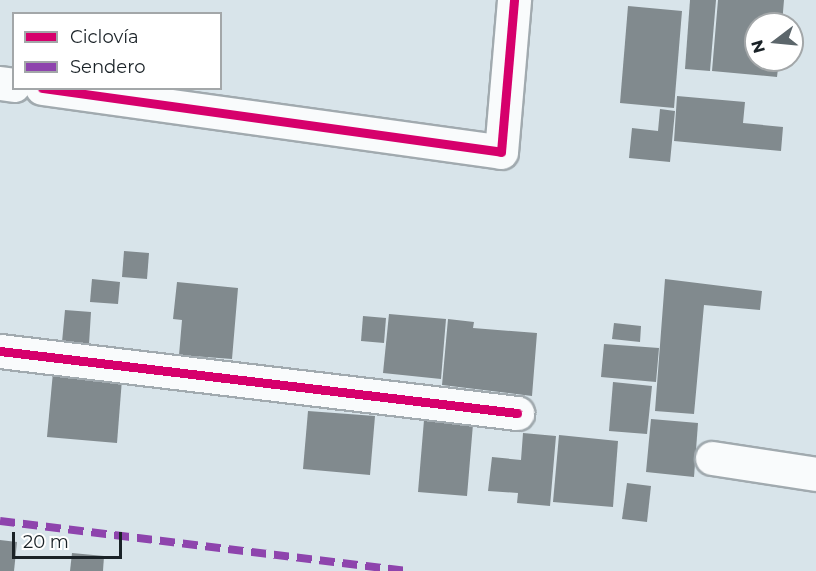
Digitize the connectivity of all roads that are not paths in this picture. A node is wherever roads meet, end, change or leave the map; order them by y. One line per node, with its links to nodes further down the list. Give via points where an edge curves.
1 (514, 0): 2 (street, via 501,152)
2 (56, 90)
3 (0, 351): 4 (street)
4 (517, 413)
5 (712, 458): 6 (street)
6 (816, 474)

